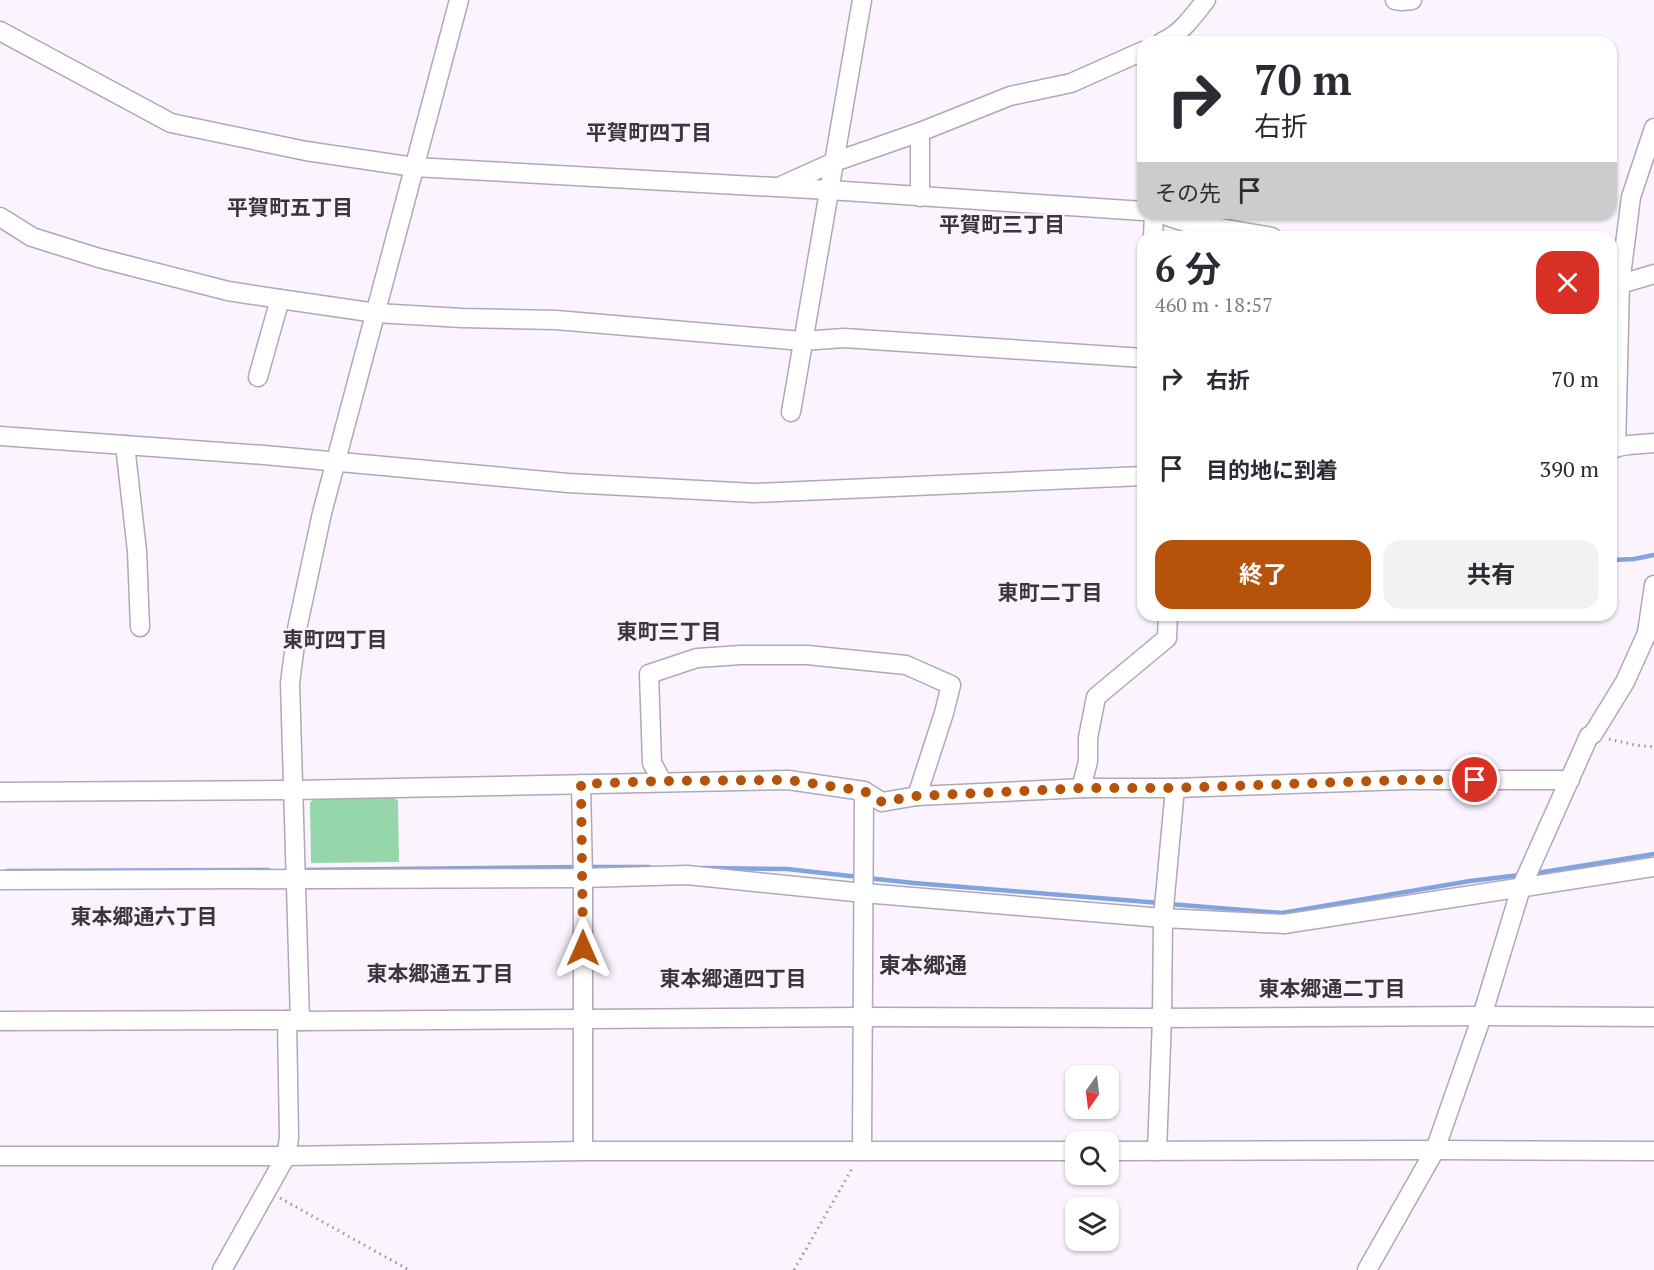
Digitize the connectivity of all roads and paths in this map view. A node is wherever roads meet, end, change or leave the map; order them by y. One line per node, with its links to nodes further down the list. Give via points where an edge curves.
1 (459, 0): 12 (street)
2 (862, 0): 11 (street)
3 (1206, 0): 7 (street)
4 (1395, 0): 5 (street)
5 (1412, 0)
6 (0, 31): 12 (street, via 171,123 306,151)
7 (1172, 36)
8 (1137, 54): 10 (street, via 1071,83 1010,96)
9 (1654, 128): 20 (street, via 1631,196)
10 (920, 132): 11 (street); 15 (street)
11 (834, 162): 13 (street); 14 (street)
12 (414, 167): 13 (street); 24 (street)
13 (779, 187): 14 (street)
14 (829, 190): 15 (street); 25 (street)
15 (920, 197): 16 (street)
16 (1137, 211)
17 (0, 217): 23 (street, via 32,237 99,258 228,291)
18 (1175, 219): 19 (street)
19 (1237, 231)
20 (1617, 269)
21 (1654, 274): 22 (street)
22 (1617, 284)
23 (280, 299): 24 (street); 27 (street)
24 (376, 313): 25 (street, via 556,320); 33 (street)
25 (802, 340): 26 (street, via 855,339); 28 (street)
26 (1137, 358)
27 (258, 378)
28 (791, 412)
29 (0, 436): 31 (street)
30 (1654, 443): 32 (street)
31 (125, 445): 33 (street); 37 (street)
32 (1617, 447)
33 (336, 461): 34 (street, via 568,483 754,493); 45 (street, via 297,628 290,683)
34 (1137, 476)
35 (1654, 585): 38 (street, via 1647,633 1625,682)
36 (1168, 621): 43 (street, via 1167,638 1096,697 1088,738)
37 (141, 627)
38 (1591, 735): 39 (path); 40 (street)
39 (1654, 747)
40 (1570, 780): 44 (street, via 1405,780); 53 (street)
41 (662, 781): 42 (street); 46 (street, via 788,780); 48 (street, via 652,763 649,674 697,658 807,655 906,665 951,685)
42 (581, 784): 45 (street); 50 (street)
43 (1085, 788): 44 (street); 48 (street)
44 (1174, 788): 55 (street)
45 (294, 790): 47 (street); 51 (street)
46 (864, 791): 48 (street, via 882,802); 54 (street)
47 (0, 792)
48 (917, 796)
49 (1654, 867): 53 (street)
50 (583, 878): 51 (street); 54 (street, via 687,875); 59 (street)
51 (296, 879): 52 (street); 61 (street)
52 (0, 880)
53 (1522, 886): 55 (street, via 1284,924); 56 (street)
54 (864, 893): 55 (street); 58 (street)
55 (1163, 918): 60 (street)
56 (1482, 1016): 57 (street); 60 (street); 64 (street)
57 (1654, 1016)
58 (864, 1017): 59 (street); 60 (street); 63 (street)
59 (583, 1018): 61 (street); 65 (street)
60 (1162, 1018): 68 (street)
61 (294, 1020): 62 (street); 71 (street)
62 (0, 1021)
63 (862, 1150): 65 (street); 66 (street); 75 (path)
64 (1435, 1150): 68 (street); 69 (street); 76 (street)
65 (582, 1151): 71 (street)
66 (1065, 1151)
67 (1119, 1151): 68 (street)
68 (1157, 1151)
69 (1654, 1151)
70 (0, 1156): 71 (street)
71 (286, 1156): 72 (street)
72 (267, 1191): 73 (street); 74 (path)
73 (222, 1270)
74 (409, 1270)
75 (794, 1270)
76 (1368, 1270)

